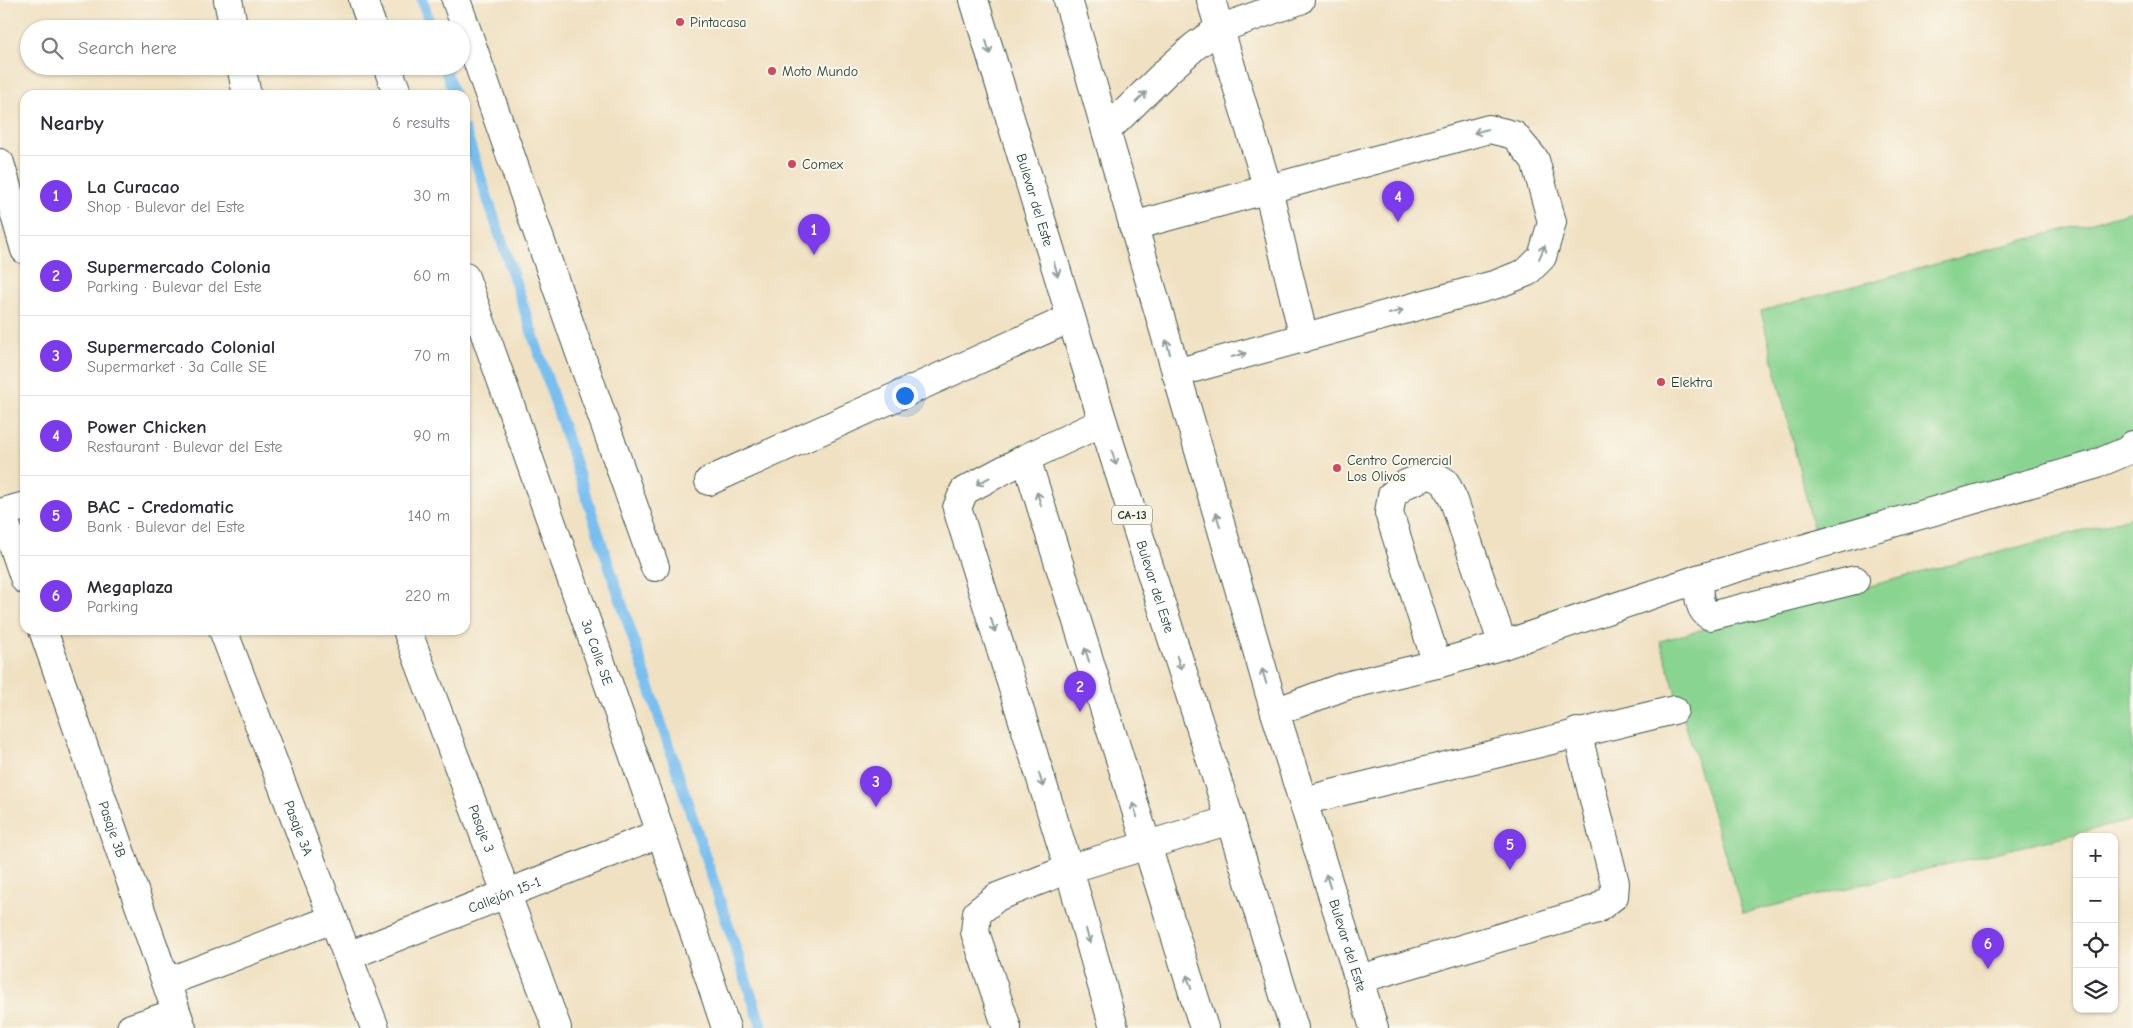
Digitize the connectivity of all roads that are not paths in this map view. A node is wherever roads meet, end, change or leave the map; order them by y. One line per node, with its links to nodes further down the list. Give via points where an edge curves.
1 (228, 0): 8 (main road)
2 (363, 0): 9 (main road)
3 (456, 0): 10 (main road)
4 (974, 0): 23 (main road, Bulevar del Este / CA-13, one-way to 23)
5 (1068, 0): 17 (main road, Bulevar del Este)
6 (1211, 0): 11 (main road)
7 (1300, 0): 11 (main road)
8 (232, 20)
9 (370, 20)
10 (463, 20)
11 (1219, 30): 17 (main road, one-way to 11, via 1167,71); 19 (main road)
12 (470, 40): 32 (main road)
13 (243, 75): 15 (main road)
14 (390, 75): 16 (main road)
15 (246, 90)
16 (396, 90)
17 (1106, 131): 20 (main road, Bulevar del Este)
18 (0, 163): 21 (main road)
19 (1268, 189): 20 (main road); 24 (main road); 24 (main road, one-way to 19, via 1497,284 1527,272 1542,257 1552,222 1534,160 1514,135 1489,129)
20 (1133, 226): 25 (main road, Bulevar del Este, one-way to 20)
21 (20, 233)
22 (470, 291): 45 (main road, 3a Calle SE)
23 (1071, 318): 26 (main road, Bulevar del Este / CA-13); 29 (main road)
24 (1304, 338): 25 (main road, one-way to 24)
25 (1176, 373): 41 (main road, Bulevar del Este, one-way to 25)
26 (1103, 422): 28 (main road); 44 (main road, Bulevar del Este / CA-13, one-way to 44)
27 (2133, 445): 33 (main road, via 2127,451 2094,465)
28 (1026, 458): 46 (main road, one-way to 28); 47 (main road, one-way to 47, via 964,491 957,508)
29 (709, 481)
30 (9, 511): 31 (main road)
31 (20, 558)
32 (654, 567)
33 (1698, 578): 34 (main road, via 1701,607 1710,616); 38 (main road)
34 (1855, 580)
35 (45, 635): 52 (main road, Pasaje 3B)
36 (225, 635): 49 (main road, Pasaje 3A)
37 (409, 635): 48 (main road, Pasaje 3)
38 (1503, 645): 39 (main road); 39 (main road, via 1454,501 1445,482 1431,474 1406,484 1392,495 1389,513)
39 (1438, 664): 41 (main road, via 1345,686)
40 (1674, 710): 42 (main road)
41 (1275, 712): 43 (main road, Bulevar del Este)
42 (1577, 732): 43 (main road); 51 (main road, via 1615,883 1614,896 1597,909)
43 (1303, 801): 51 (main road, Bulevar del Este, one-way to 43)
44 (1230, 820): 46 (main road); 61 (main road, Bulevar del Este / CA-13)
45 (661, 833): 48 (main road, Callejón 15-1); 57 (main road, 3a Calle SE)
46 (1146, 846): 47 (main road); 60 (main road, one-way to 46)
47 (1069, 869): 58 (main road, via 997,897 978,913 975,932); 59 (main road, one-way to 59)
48 (506, 894): 50 (main road, Callejón 15-1); 56 (main road, Pasaje 3)
49 (333, 919): 50 (main road, Pasaje 3A); 52 (main road)
50 (348, 956): 55 (main road, Pasaje 3A)
51 (1360, 979): 62 (main road, Bulevar del Este)
52 (167, 982): 53 (main road, Pasaje 3B)
53 (179, 1020): 54 (main road)
54 (131, 1028)
55 (375, 1028)
56 (557, 1028)
57 (726, 1028)
58 (1007, 1028)
59 (1114, 1028)
60 (1204, 1028)
61 (1294, 1028)
62 (1374, 1028)

